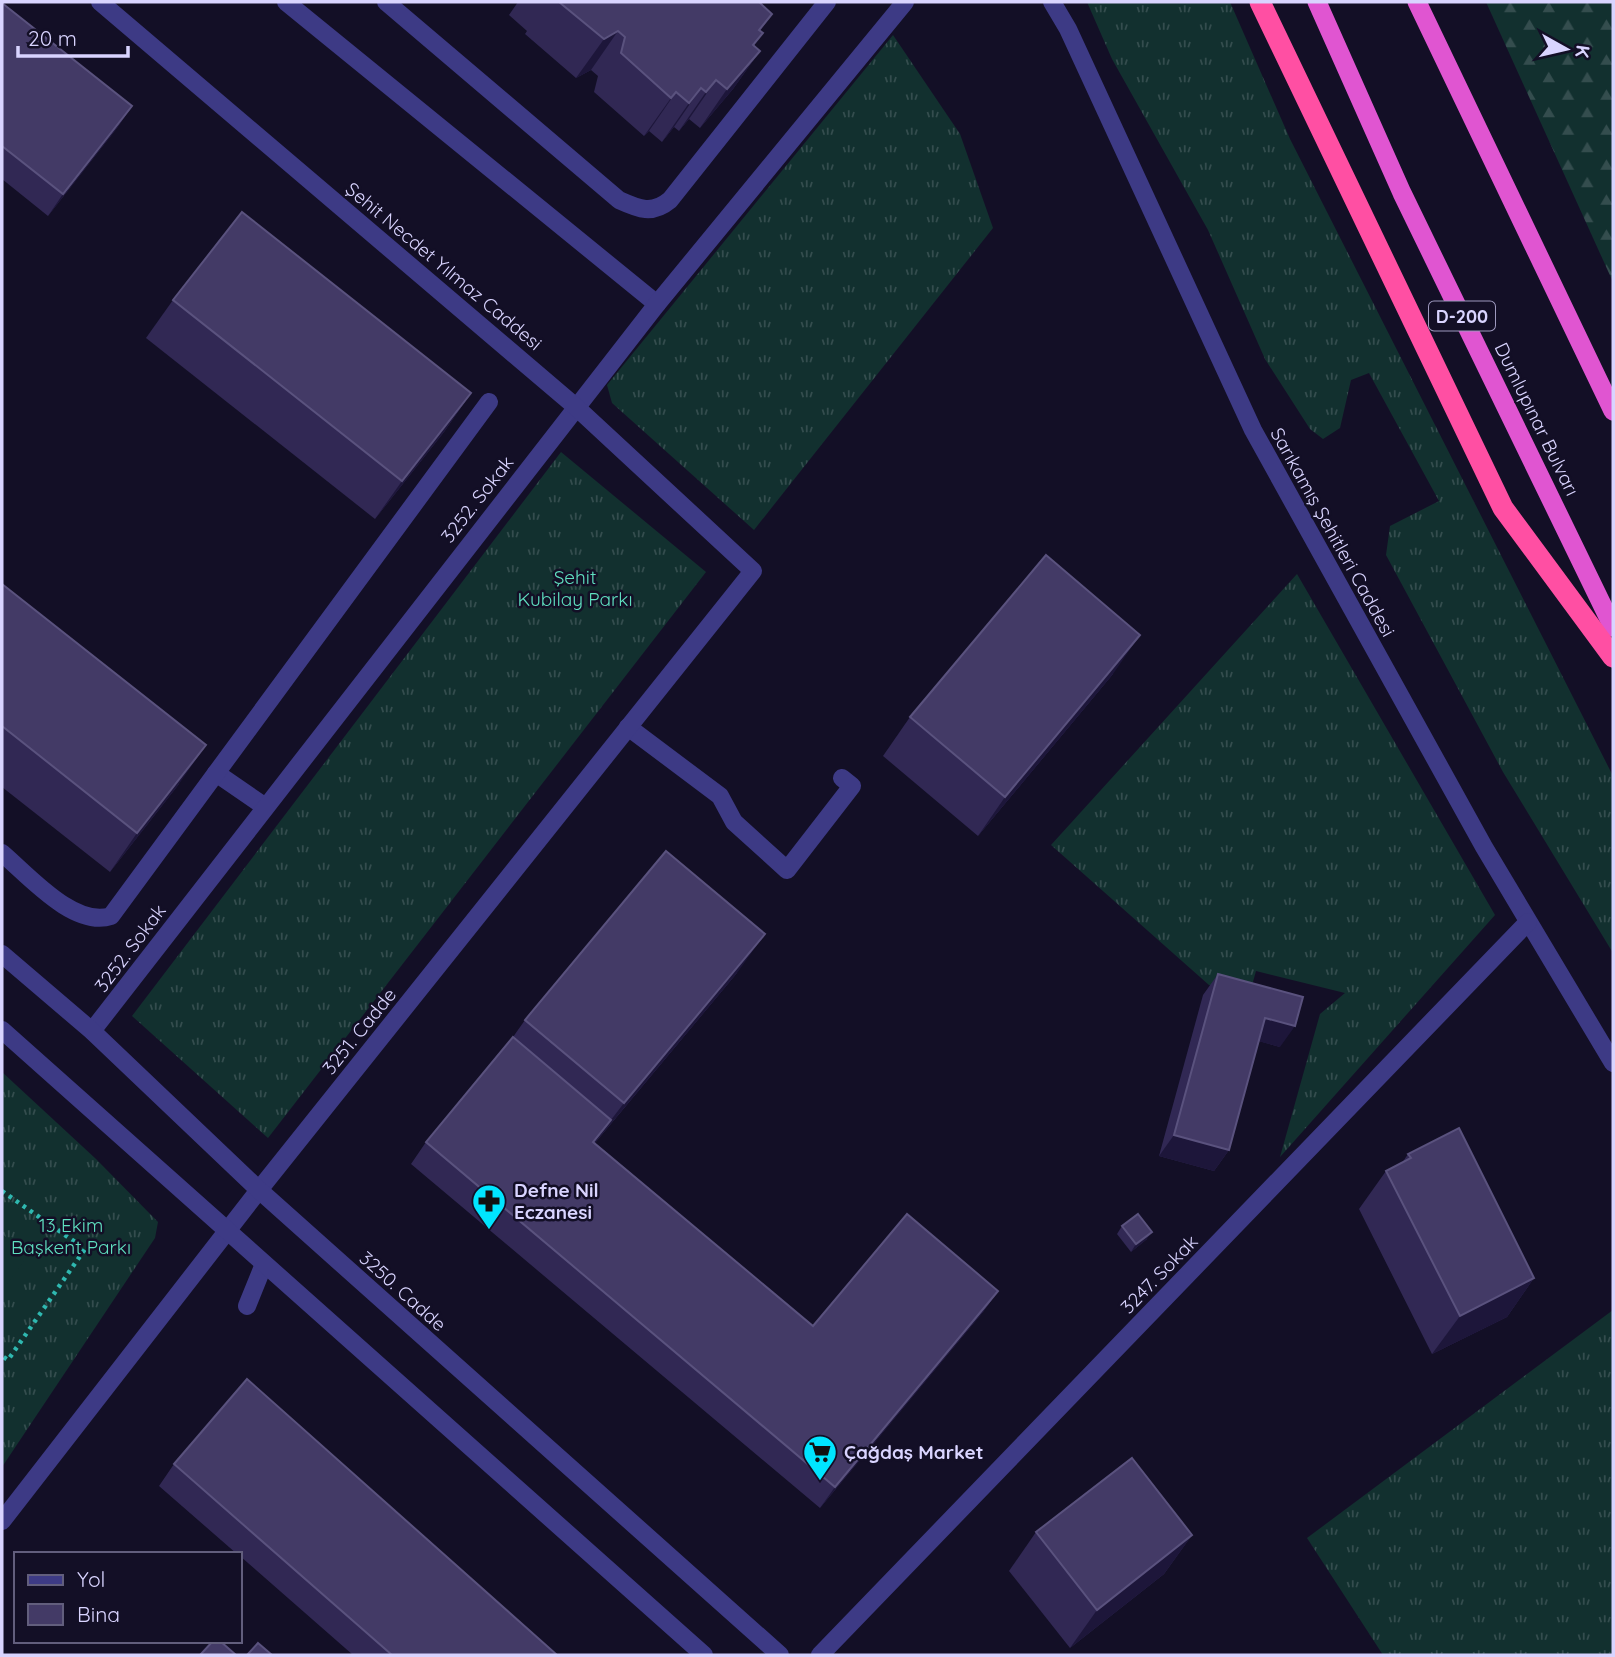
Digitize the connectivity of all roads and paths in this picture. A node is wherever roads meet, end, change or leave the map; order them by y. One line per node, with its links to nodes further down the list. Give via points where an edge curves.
1 (100, 2): 12 (street, Şehit Necdet Yılmaz Caddesi)
2 (286, 2): 10 (street)
3 (386, 2): 4 (street, via 620,200 650,211 670,200)
4 (827, 2)
5 (905, 2): 10 (street, 3252. Sokak)
6 (1052, 2): 22 (street, Sarıkamış Şehitleri Caddesi, via 1253,430)
7 (1260, 2): 16 (highway, via 1503,508)
8 (1317, 2): 15 (highway, Dumlupınar Bulvarı / D-200, via 1402,193)
9 (1417, 2): 13 (highway)
10 (657, 304): 12 (street, 3252. Sokak)
11 (489, 402): 18 (street)
12 (576, 407): 14 (street, Şehit Necdet Yılmaz Caddesi); 20 (street, 3252. Sokak)
13 (1613, 411)
14 (753, 571): 17 (street, 3251. Cadde)
15 (1613, 627)
16 (1613, 657)
17 (628, 727): 19 (street, via 720,796 734,822 787,870 852,786); 27 (street, 3251. Cadde)
18 (216, 773): 20 (street); 21 (street, via 111,916 86,918 71,911)
19 (842, 778)
20 (264, 806): 25 (street, 3252. Sokak)
21 (2, 853)
22 (1528, 922): 26 (street, Sarıkamış Şehitleri Caddesi); 36 (street, 3247. Sokak)
23 (2, 954): 25 (street, 3250. Cadde)
24 (2, 1030): 29 (street)
25 (92, 1031): 27 (street, 3250. Cadde)
26 (1613, 1063)
27 (259, 1189): 29 (street, 3251. Cadde); 35 (street, 3250. Cadde)
28 (2, 1191): 32 (path, via 85,1249 8,1360)
29 (227, 1231): 30 (street); 33 (street, 3251. Cadde)
30 (264, 1264): 31 (street); 34 (street)
31 (247, 1306)
32 (2, 1356)
33 (2, 1521)
34 (704, 1655)
35 (780, 1655)
36 (820, 1655)

